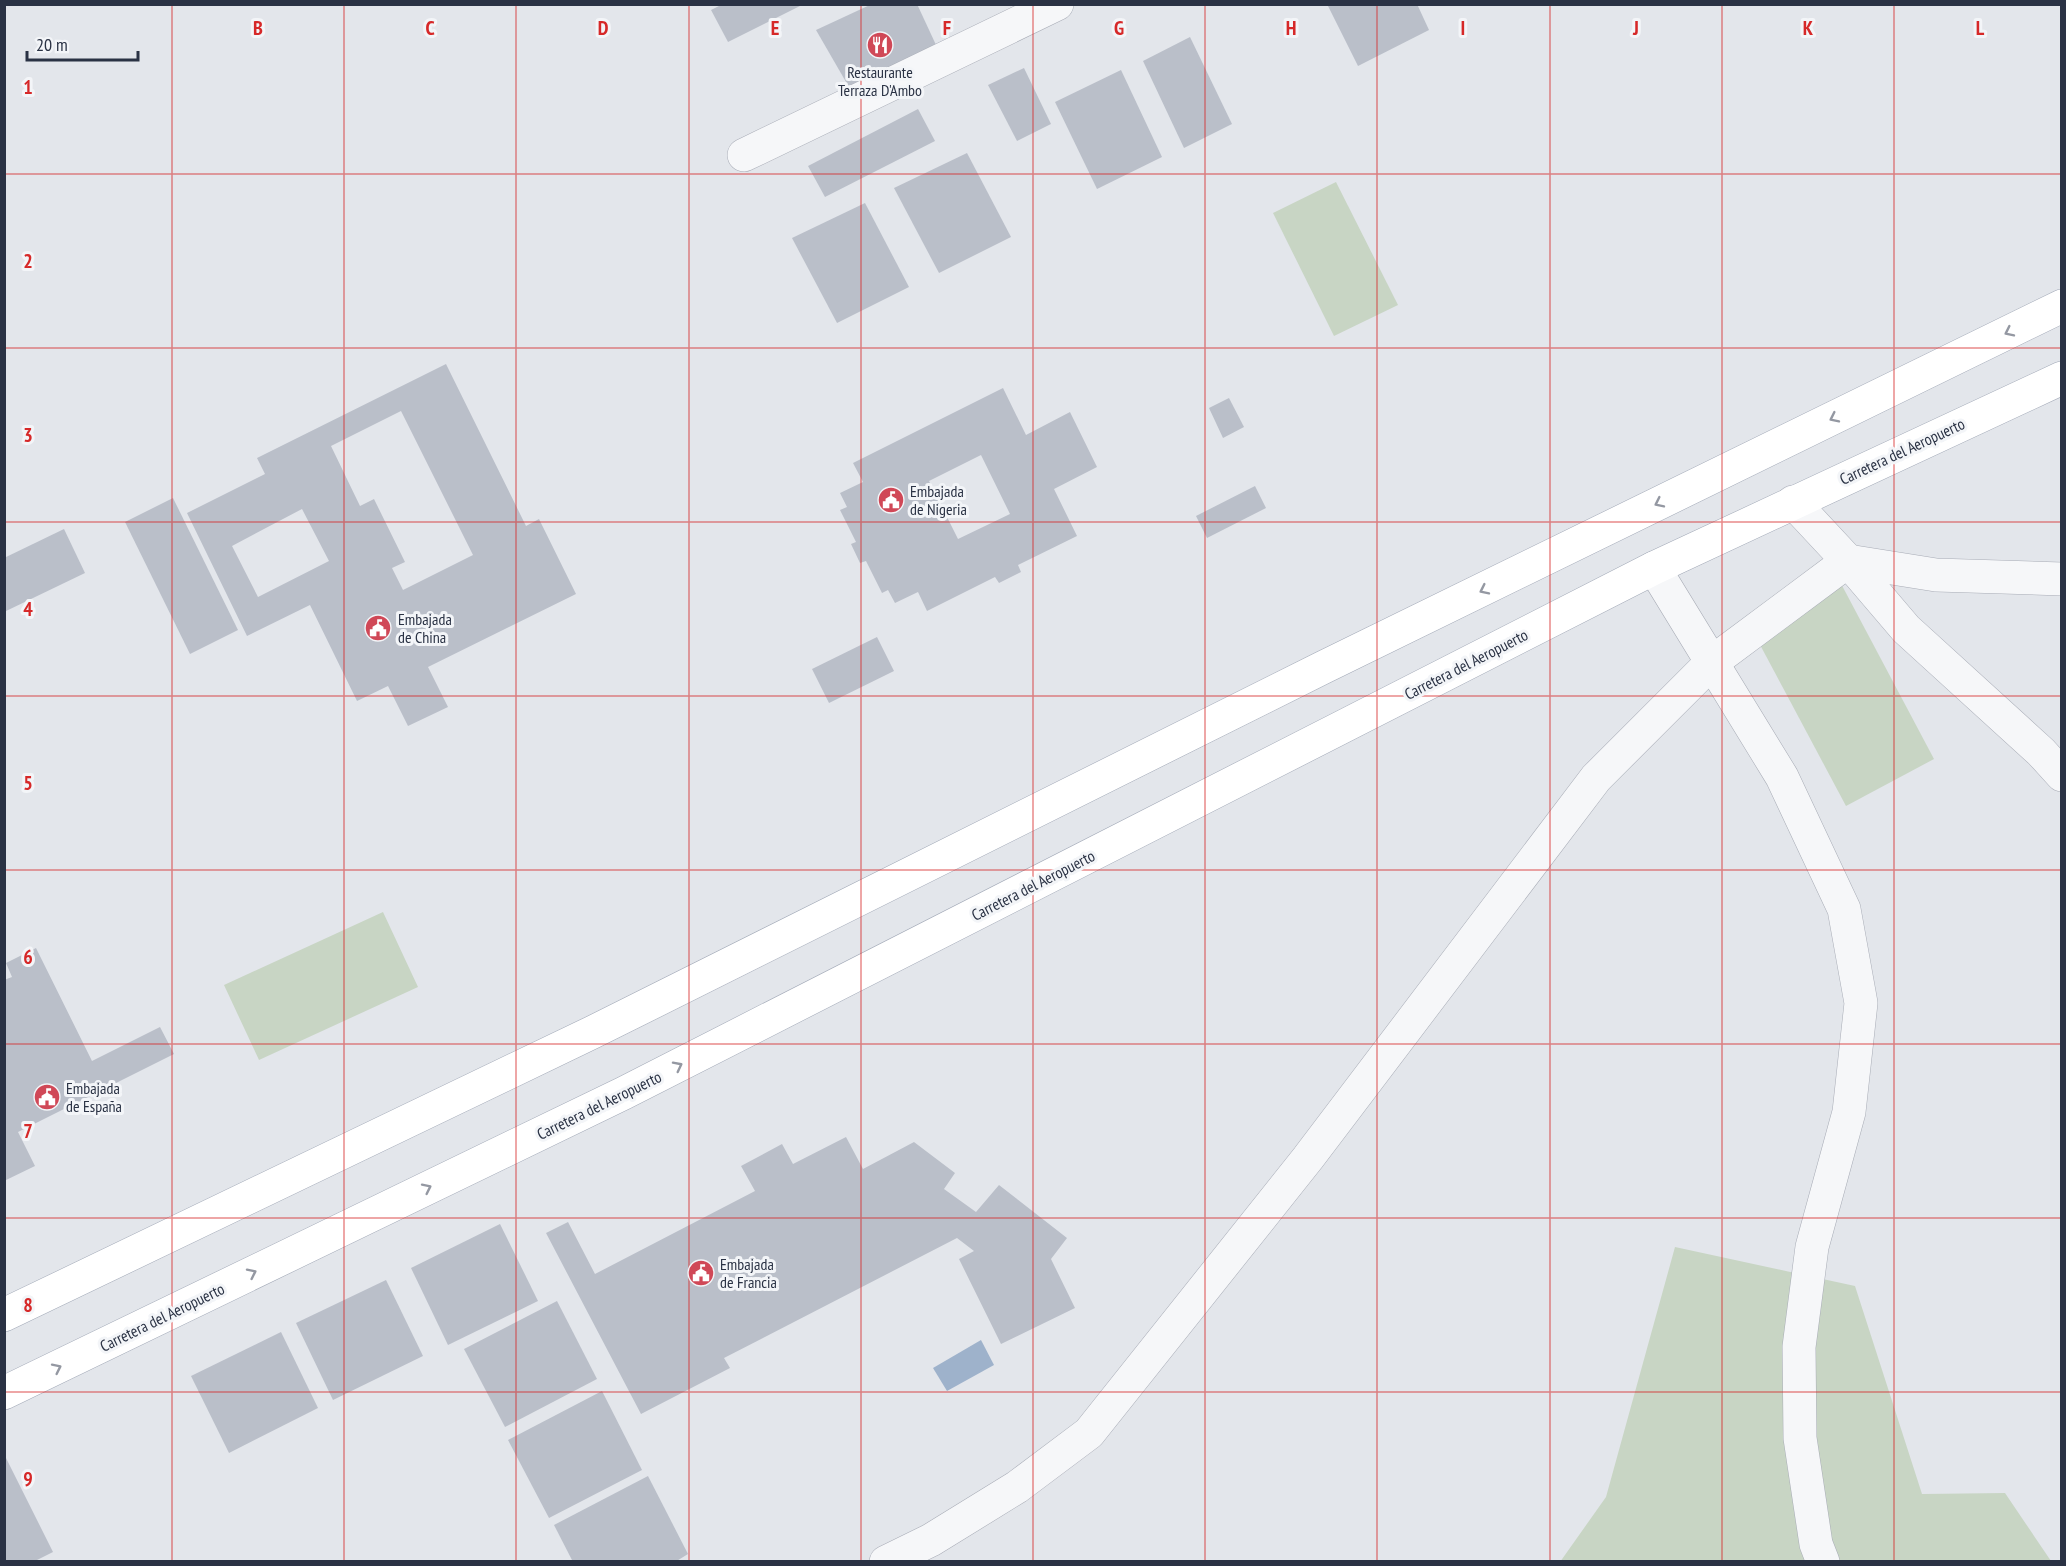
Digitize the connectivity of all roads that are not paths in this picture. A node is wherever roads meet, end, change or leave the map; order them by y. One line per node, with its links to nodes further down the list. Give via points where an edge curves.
1 (1058, 4): 2 (street)
2 (744, 155)
3 (2061, 306): 11 (main road, one-way to 11, via 1324,667 593,1032)
4 (2061, 378): 5 (main road, Carretera del Aeropuerto)
5 (1793, 502): 6 (street); 7 (main road, Carretera del Aeropuerto)
6 (1848, 561): 8 (street, via 1936,575); 9 (street); 10 (street, via 1906,629 2041,752)
7 (1654, 568): 9 (street); 12 (main road, Carretera del Aeropuerto, one-way to 7, via 624,1093)
8 (2061, 579)
9 (1711, 663): 13 (street, via 1596,777 1280,1193 1089,1433 1017,1487 931,1540); 14 (street, via 1782,777 1844,909 1861,1003 1849,1112 1812,1247 1799,1347 1800,1438 1816,1544)
10 (2061, 776)
11 (4, 1315)
12 (4, 1393)
13 (886, 1562)
14 (1823, 1562)

